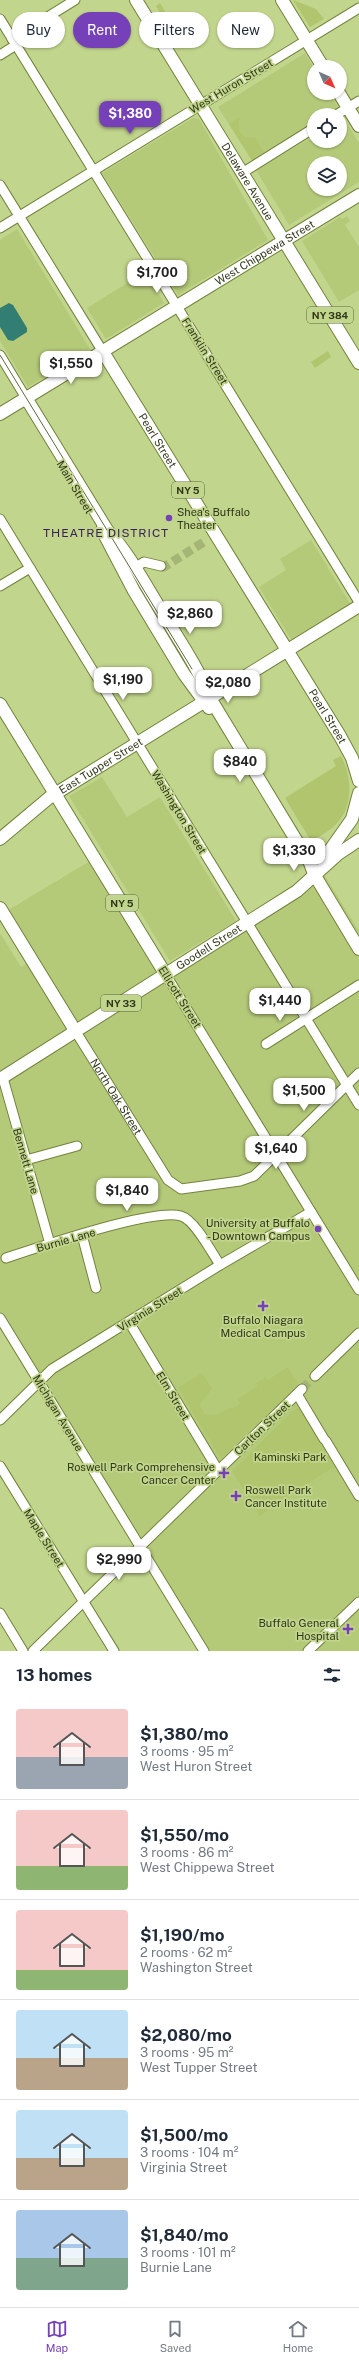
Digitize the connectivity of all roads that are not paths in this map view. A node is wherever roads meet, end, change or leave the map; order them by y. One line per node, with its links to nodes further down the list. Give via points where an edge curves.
1 (75, 0): 5 (street)
2 (136, 0): 15 (main road, Delaware Avenue / NY 384)
3 (282, 0): 8 (main road)
4 (359, 8): 8 (street, West Huron Street)
5 (58, 12)
6 (0, 19): 7 (street, Franklin Street)
7 (12, 39)
8 (306, 40): 12 (main road); 15 (street, West Huron Street)
9 (12, 44): 11 (street)
10 (18, 48): 19 (street, Franklin Street)
11 (0, 55)
12 (319, 60)
13 (344, 100): 16 (main road)
14 (359, 101): 16 (street)
15 (200, 105): 19 (street, West Huron Street); 20 (main road, Delaware Avenue / NY 384)
16 (348, 107): 17 (main road)
17 (359, 126)
18 (307, 132): 20 (street)
19 (93, 170): 23 (street, West Huron Street); 26 (street, Franklin Street)
20 (242, 173): 25 (main road, Delaware Avenue / NY 384)
21 (0, 185): 23 (street, Pearl Street)
22 (359, 194): 25 (main road, West Chippewa Street)
23 (19, 216): 24 (street, West Huron Street); 28 (street, Pearl Street)
24 (0, 228)
25 (284, 241): 26 (main road, West Chippewa Street); 27 (main road, Delaware Avenue / NY 384)
26 (177, 306): 28 (main road, West Chippewa Street); 39 (street, Franklin Street)
27 (355, 349): 30 (main road, Delaware Avenue / NY 384)
28 (103, 352): 32 (main road, West Chippewa Street); 41 (main road, Pearl Street / NY 5, via 212,537)
29 (0, 355): 32 (street, Main Street)
30 (359, 363)
31 (0, 364): 32 (street, Main Street)
32 (25, 399): 33 (main road, West Chippewa Street); 42 (main road, Main Street, via 103,532 134,592 184,674); 42 (main road, Main Street, via 107,530 119,543 141,577 197,669)
33 (0, 414)
34 (0, 519): 37 (street, Washington Street)
35 (139, 565): 36 (street, via 144,562)
36 (161, 566)
37 (30, 568): 38 (street); 44 (street, Washington Street)
38 (0, 586)
39 (359, 602)
40 (359, 606): 41 (main road, East Tupper Street)
41 (287, 650): 42 (main road, East Tupper Street); 45 (main road, Pearl Street / NY 5, via 352,758)
42 (208, 700): 44 (main road, East Tupper Street); 50 (main road, via 310,863)
43 (0, 704): 47 (main road, Ellicott Street / NY 5)
44 (137, 743): 47 (main road, East Tupper Street); 52 (street, Washington Street)
45 (359, 781)
46 (359, 793): 50 (main road, via 352,819)
47 (56, 794): 48 (main road, East Tupper Street); 54 (main road, Ellicott Street / NY 5)
48 (0, 839)
49 (359, 840): 50 (main road)
50 (314, 874): 52 (main road, Goodell Street, via 297,891); 53 (main road)
51 (0, 908): 57 (main road, North Oak Street)
52 (248, 923): 54 (main road, Goodell Street); 56 (street, Washington Street)
53 (359, 949)
54 (166, 975): 57 (main road, Goodell Street / NY 33); 64 (street, Ellicott Street)
55 (359, 985): 56 (street)
56 (306, 1018): 58 (street); 61 (street, Washington Street)
57 (76, 1032): 60 (main road, Goodell Street / NY 33); 64 (street, North Oak Street, via 173,1185 187,1188 248,1179 260,1172)
58 (266, 1044)
59 (359, 1073): 61 (street)
60 (1, 1078): 65 (street, Bennett Lane)
61 (347, 1085): 62 (street, Washington Street); 64 (street)
62 (359, 1105)
63 (77, 1146): 65 (street)
64 (276, 1153): 66 (street, Ellicott Street)
65 (26, 1160): 68 (street, Bennett Lane)
66 (311, 1212): 70 (street, Virginia Street); 72 (street, Ellicott Street)
67 (82, 1234): 68 (street, Burnie Lane); 70 (street, Burnie Lane, via 143,1218 182,1216 194,1226); 71 (street)
68 (50, 1244): 69 (street, Burnie Lane)
69 (6, 1258)
70 (220, 1265): 74 (street, Virginia Street)
71 (96, 1288)
72 (359, 1290)
73 (0, 1318): 77 (street, Michigan Avenue)
74 (129, 1322): 77 (street, Virginia Street, via 52,1369); 80 (street, Elm Street)
75 (359, 1333): 76 (street)
76 (315, 1376)
77 (39, 1382): 78 (street, Virginia Street); 82 (street, Michigan Avenue)
78 (0, 1420)
79 (0, 1466): 83 (street, Maple Street)
80 (218, 1470): 81 (street, Carlton Street, via 299,1391); 82 (street, Carlton Street)
81 (359, 1496)
82 (140, 1546): 83 (street, Carlton Street); 89 (street, Michigan Avenue)
83 (84, 1602): 87 (street, Carlton Street); 88 (street, Maple Street)
84 (359, 1602): 90 (street)
85 (0, 1613): 86 (street)
86 (23, 1651)
87 (33, 1651)
88 (114, 1651)
89 (204, 1651)
90 (308, 1651)

